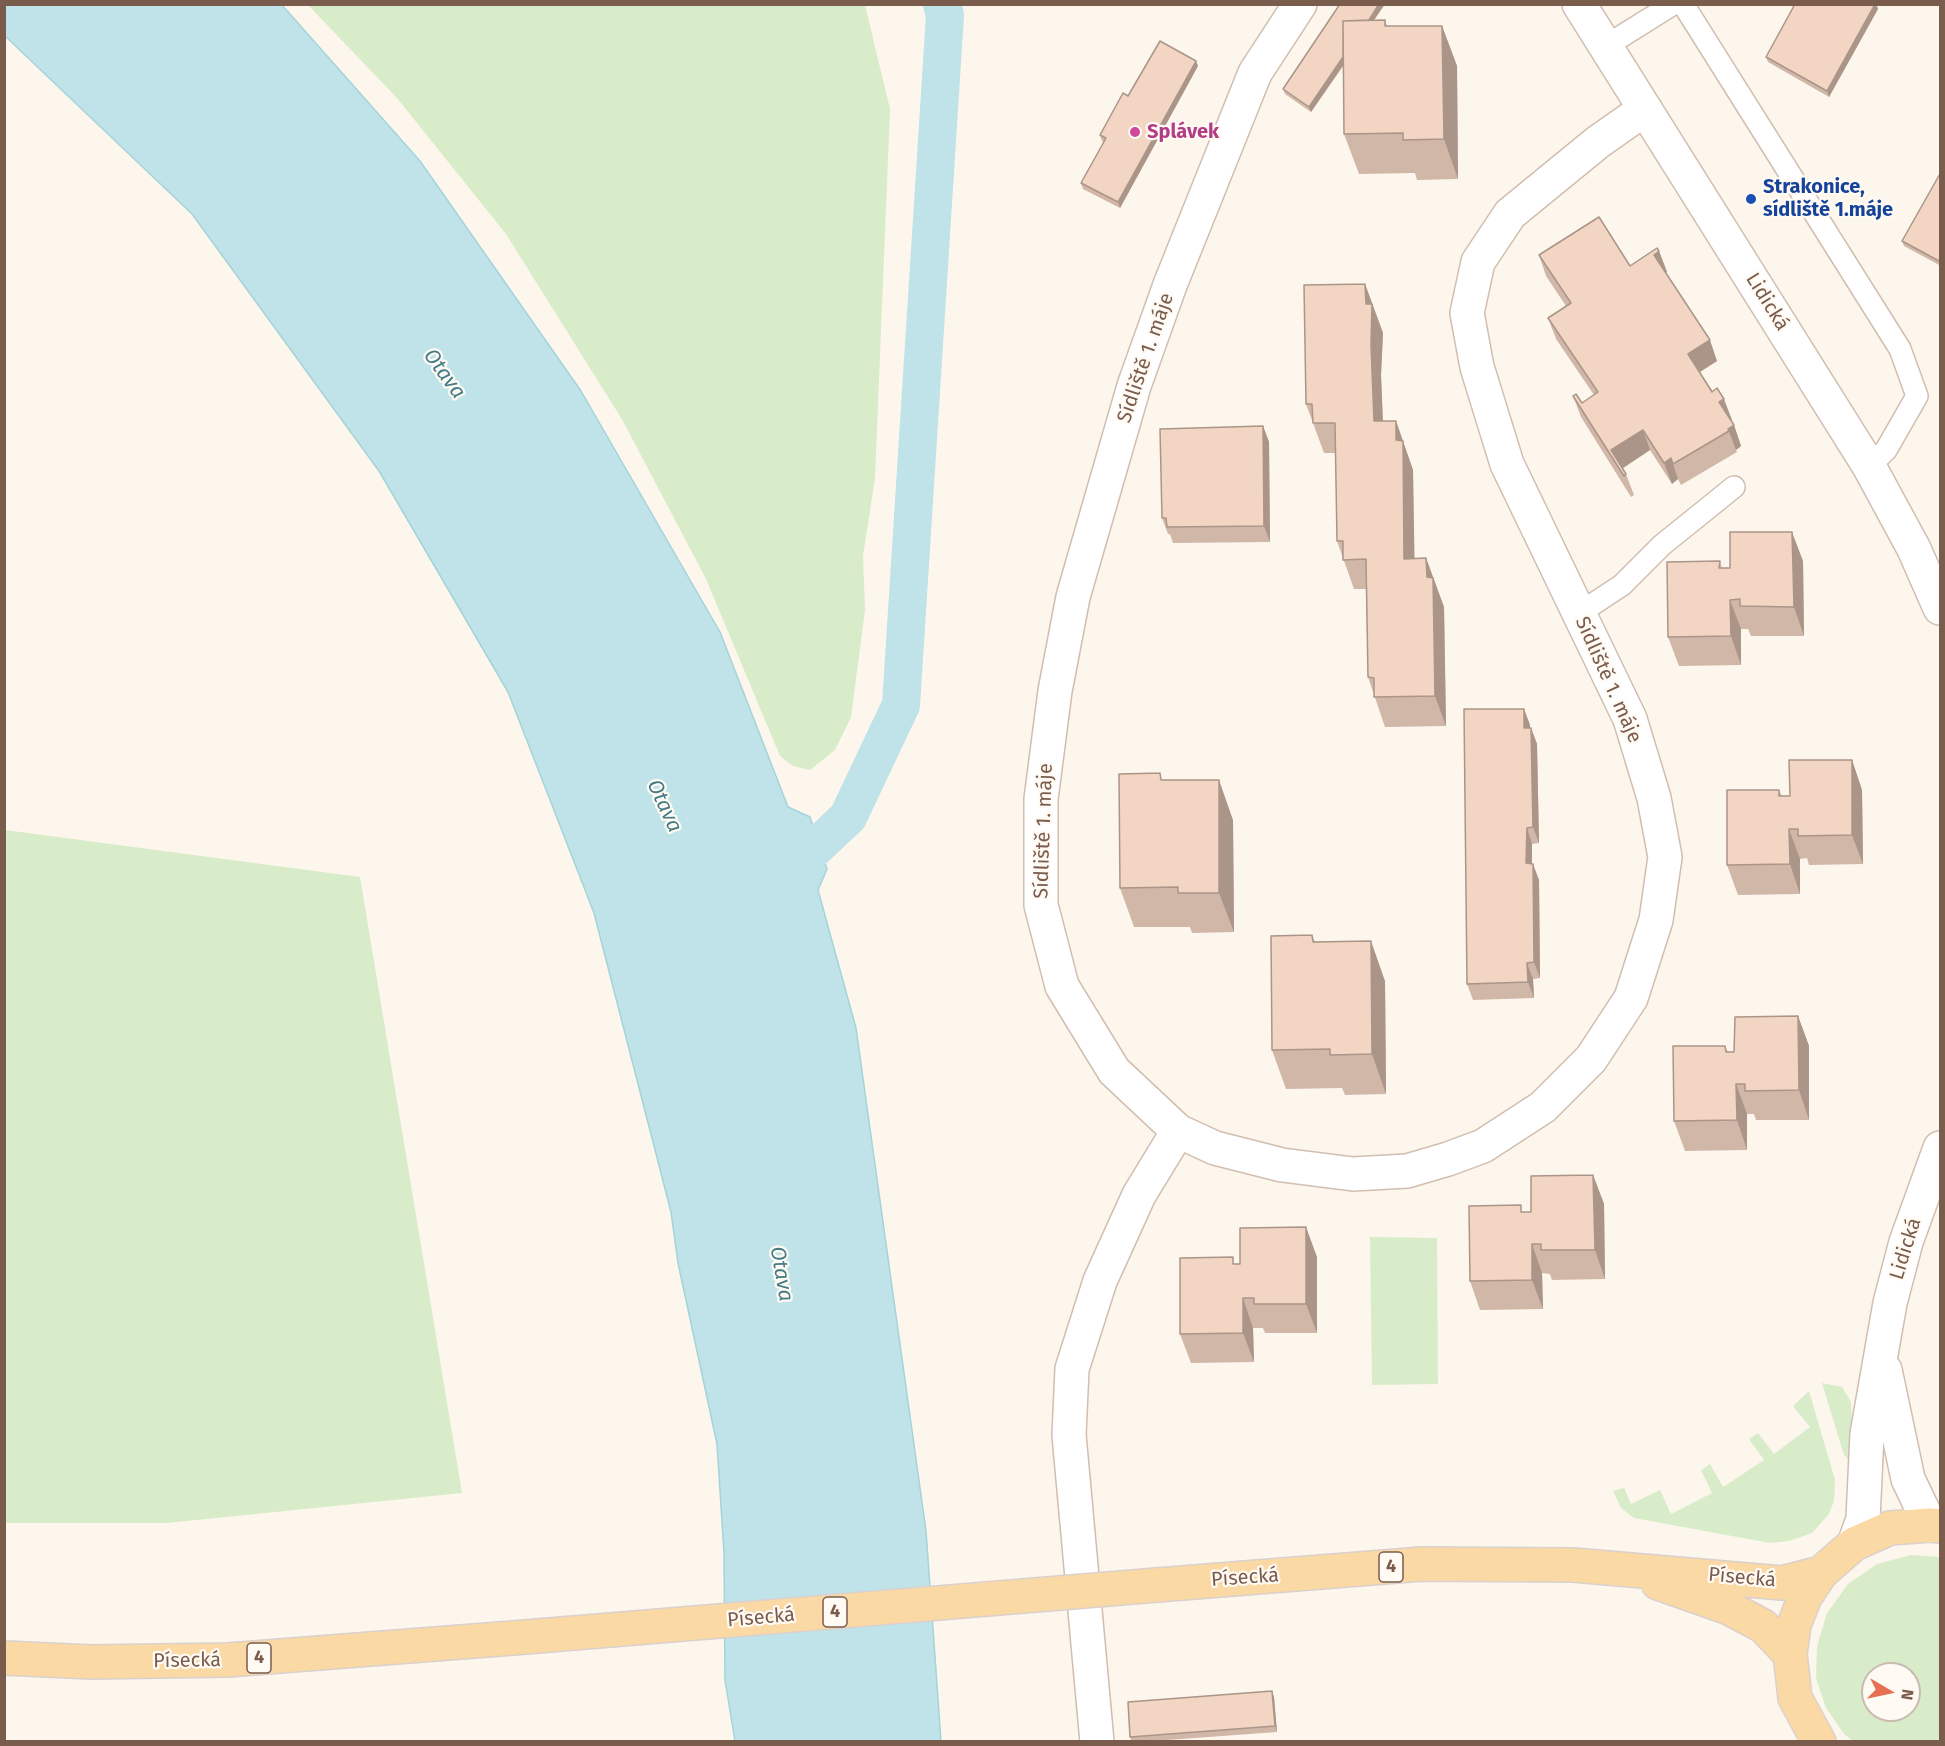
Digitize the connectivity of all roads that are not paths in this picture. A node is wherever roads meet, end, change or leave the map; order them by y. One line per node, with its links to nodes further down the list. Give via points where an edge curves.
1 (1300, 4): 11 (street, Sídliště 1. máje, via 1255,73 1134,386 1073,597 1055,691 1041,799 1041,905 1062,986 1114,1071)
2 (1579, 4): 5 (street, Lidická)
3 (1673, 4): 5 (lane)
4 (1683, 4): 7 (lane, via 1900,349 1917,396 1886,450)
5 (1606, 46): 6 (street, Lidická)
6 (1645, 109): 7 (street, Lidická); 10 (street, Sídliště 1. máje, via 1509,214 1478,262 1467,314 1477,367 1507,464)
7 (1869, 466): 9 (street, Lidická)
8 (1734, 487): 10 (lane, via 1662,545 1622,585)
9 (1941, 608)
10 (1578, 614): 11 (street, Sídliště 1. máje, via 1630,719 1654,798 1665,857 1656,920 1631,998 1591,1059 1543,1107 1483,1146 1407,1171 1353,1174 1282,1165 1215,1148)
11 (1178, 1131): 20 (street, via 1139,1195 1100,1281 1072,1368 1069,1435)
12 (1941, 1148): 13 (street, Lidická, via 1906,1242 1890,1303)
13 (1883, 1353): 14 (street, Lidická, via 1908,1479); 15 (street, Lidická, via 1873,1388 1867,1434 1863,1520)
14 (1935, 1526): 15 (main road, 4, via 1890,1528)
15 (1854, 1544): 17 (main road, 4)
16 (1625, 1571): 17 (main road, Písecká / 4, via 1782,1582); 18 (main road, Písecká / 4, via 1729,1608 1762,1626); 19 (main road, Písecká / 4, bridge, via 1573,1565 1422,1564 228,1660 91,1662)
17 (1821, 1573): 18 (main road, 4, via 1804,1597 1794,1625)
18 (1790, 1654): 21 (main road, 4, via 1795,1698)
19 (4, 1658)
20 (1097, 1742)
21 (1819, 1742)

